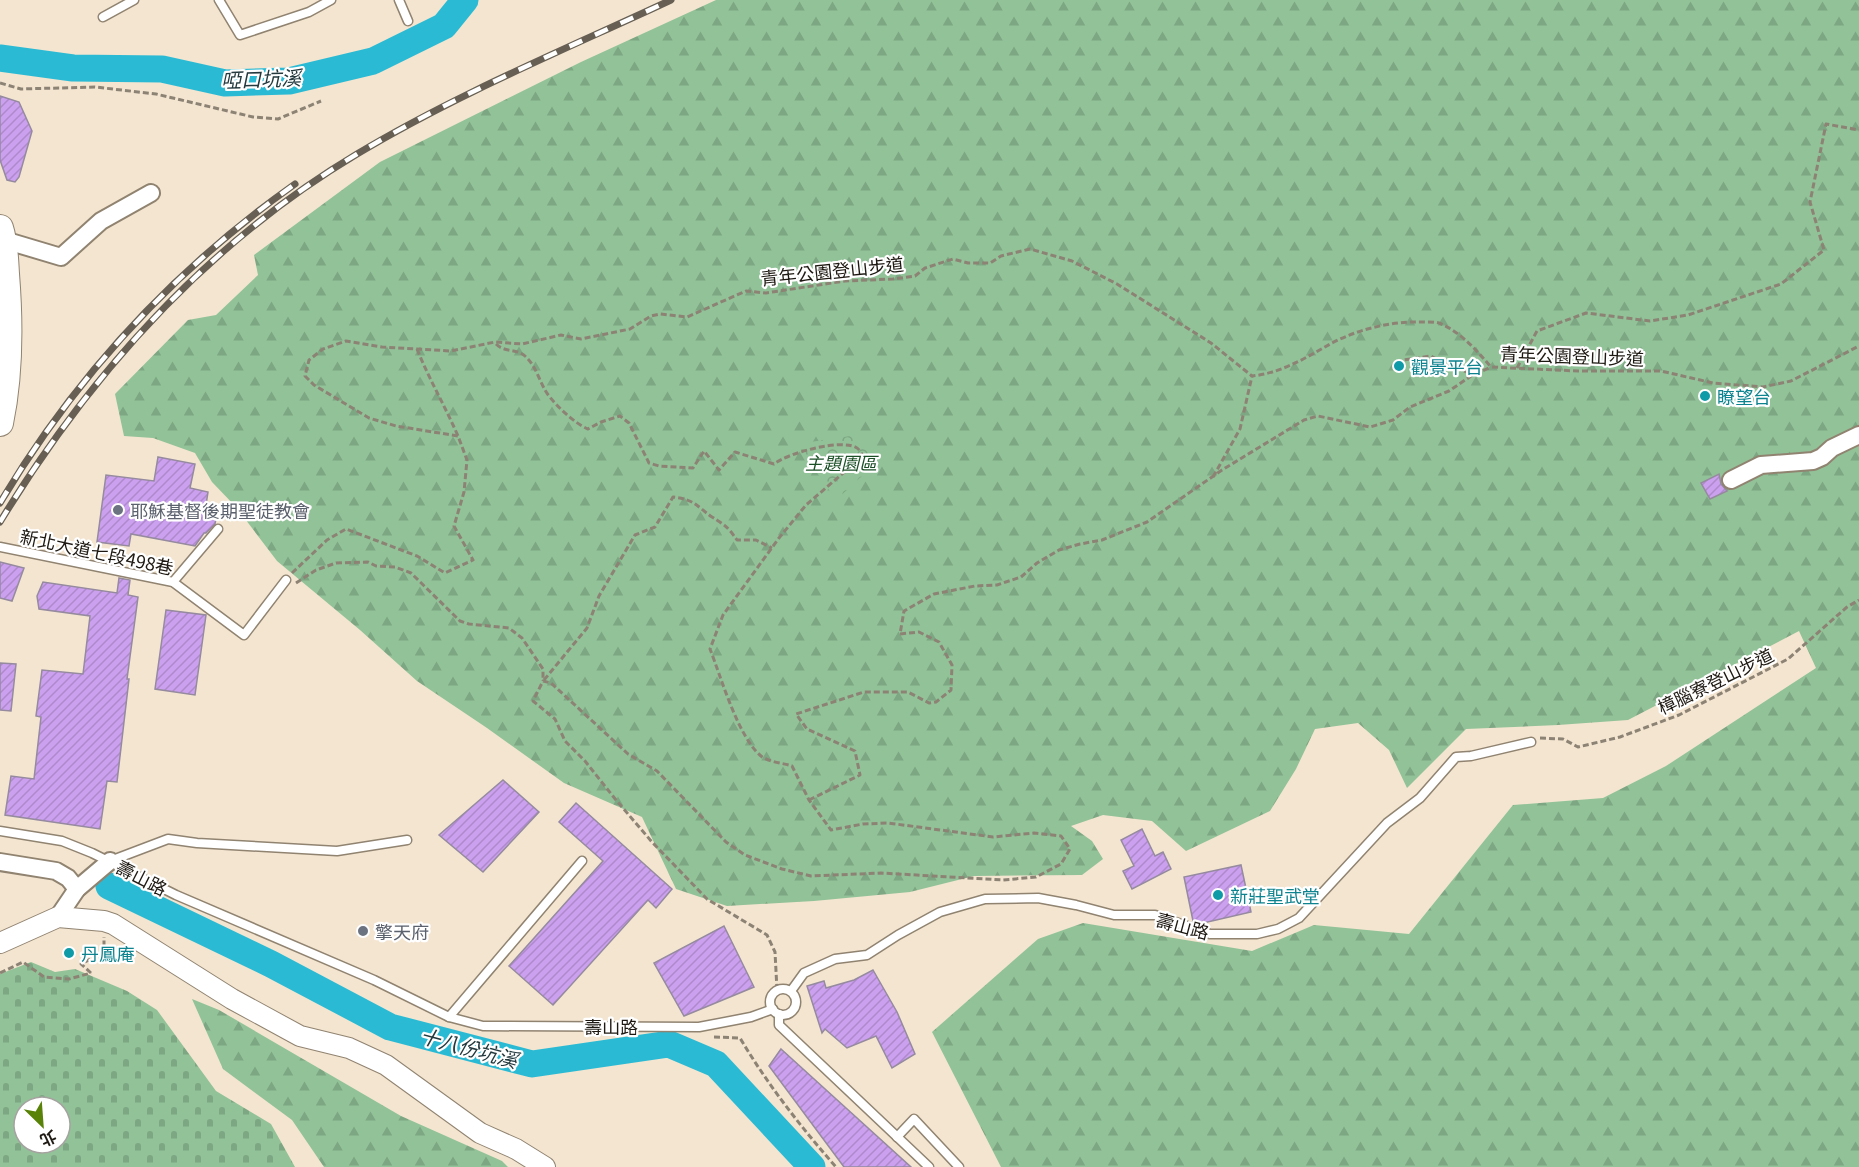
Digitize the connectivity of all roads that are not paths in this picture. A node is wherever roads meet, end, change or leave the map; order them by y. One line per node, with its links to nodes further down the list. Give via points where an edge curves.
1 (134, 0): 5 (lane)
2 (219, 0): 3 (lane, via 240,35 309,12)
3 (331, 0)
4 (399, 0): 6 (lane)
5 (103, 17)
6 (408, 21)
7 (151, 193): 8 (street, via 101,221 61,257)
8 (2, 234): 9 (main road, via 8,348)
9 (0, 423)
10 (1859, 435): 11 (street, via 1813,461 1761,465)
11 (1731, 480)
12 (218, 530): 15 (lane)
13 (0, 548): 15 (lane, 新北大道七段498巷)
14 (286, 580): 15 (lane, 新北大道七段498巷, via 244,635)
15 (173, 582)
16 (1530, 742): 25 (lane, 壽山路, via 1456,757 1420,798 1388,822 1299,918 1278,929 1257,934 1210,934 1155,915 1114,915 1038,898 985,899 940,912 867,955 836,959 804,973)
17 (0, 831): 19 (lane, via 62,842)
18 (407, 840): 19 (lane, 壽山路, via 337,851 168,839)
19 (110, 861): 22 (street); 27 (lane, 壽山路, via 176,895 374,980)
20 (582, 861): 27 (lane)
21 (0, 862): 22 (street, via 56,871)
22 (77, 889): 23 (street)
23 (58, 917): 24 (street); 29 (street, via 113,924 232,999 300,1036 349,1048 386,1065 480,1133)
24 (0, 943)
25 (791, 992): 26 (lane, 壽山路, via 796,1006 787,1014); 26 (lane, via 777,990 770,1001)
26 (776, 1012): 27 (lane, 壽山路, via 699,1027 483,1026); 28 (lane, via 779,1025)
27 (448, 1017)
28 (897, 1137): 30 (lane); 31 (lane, via 914,1119)
29 (546, 1167)
30 (929, 1167)
31 (959, 1167)

